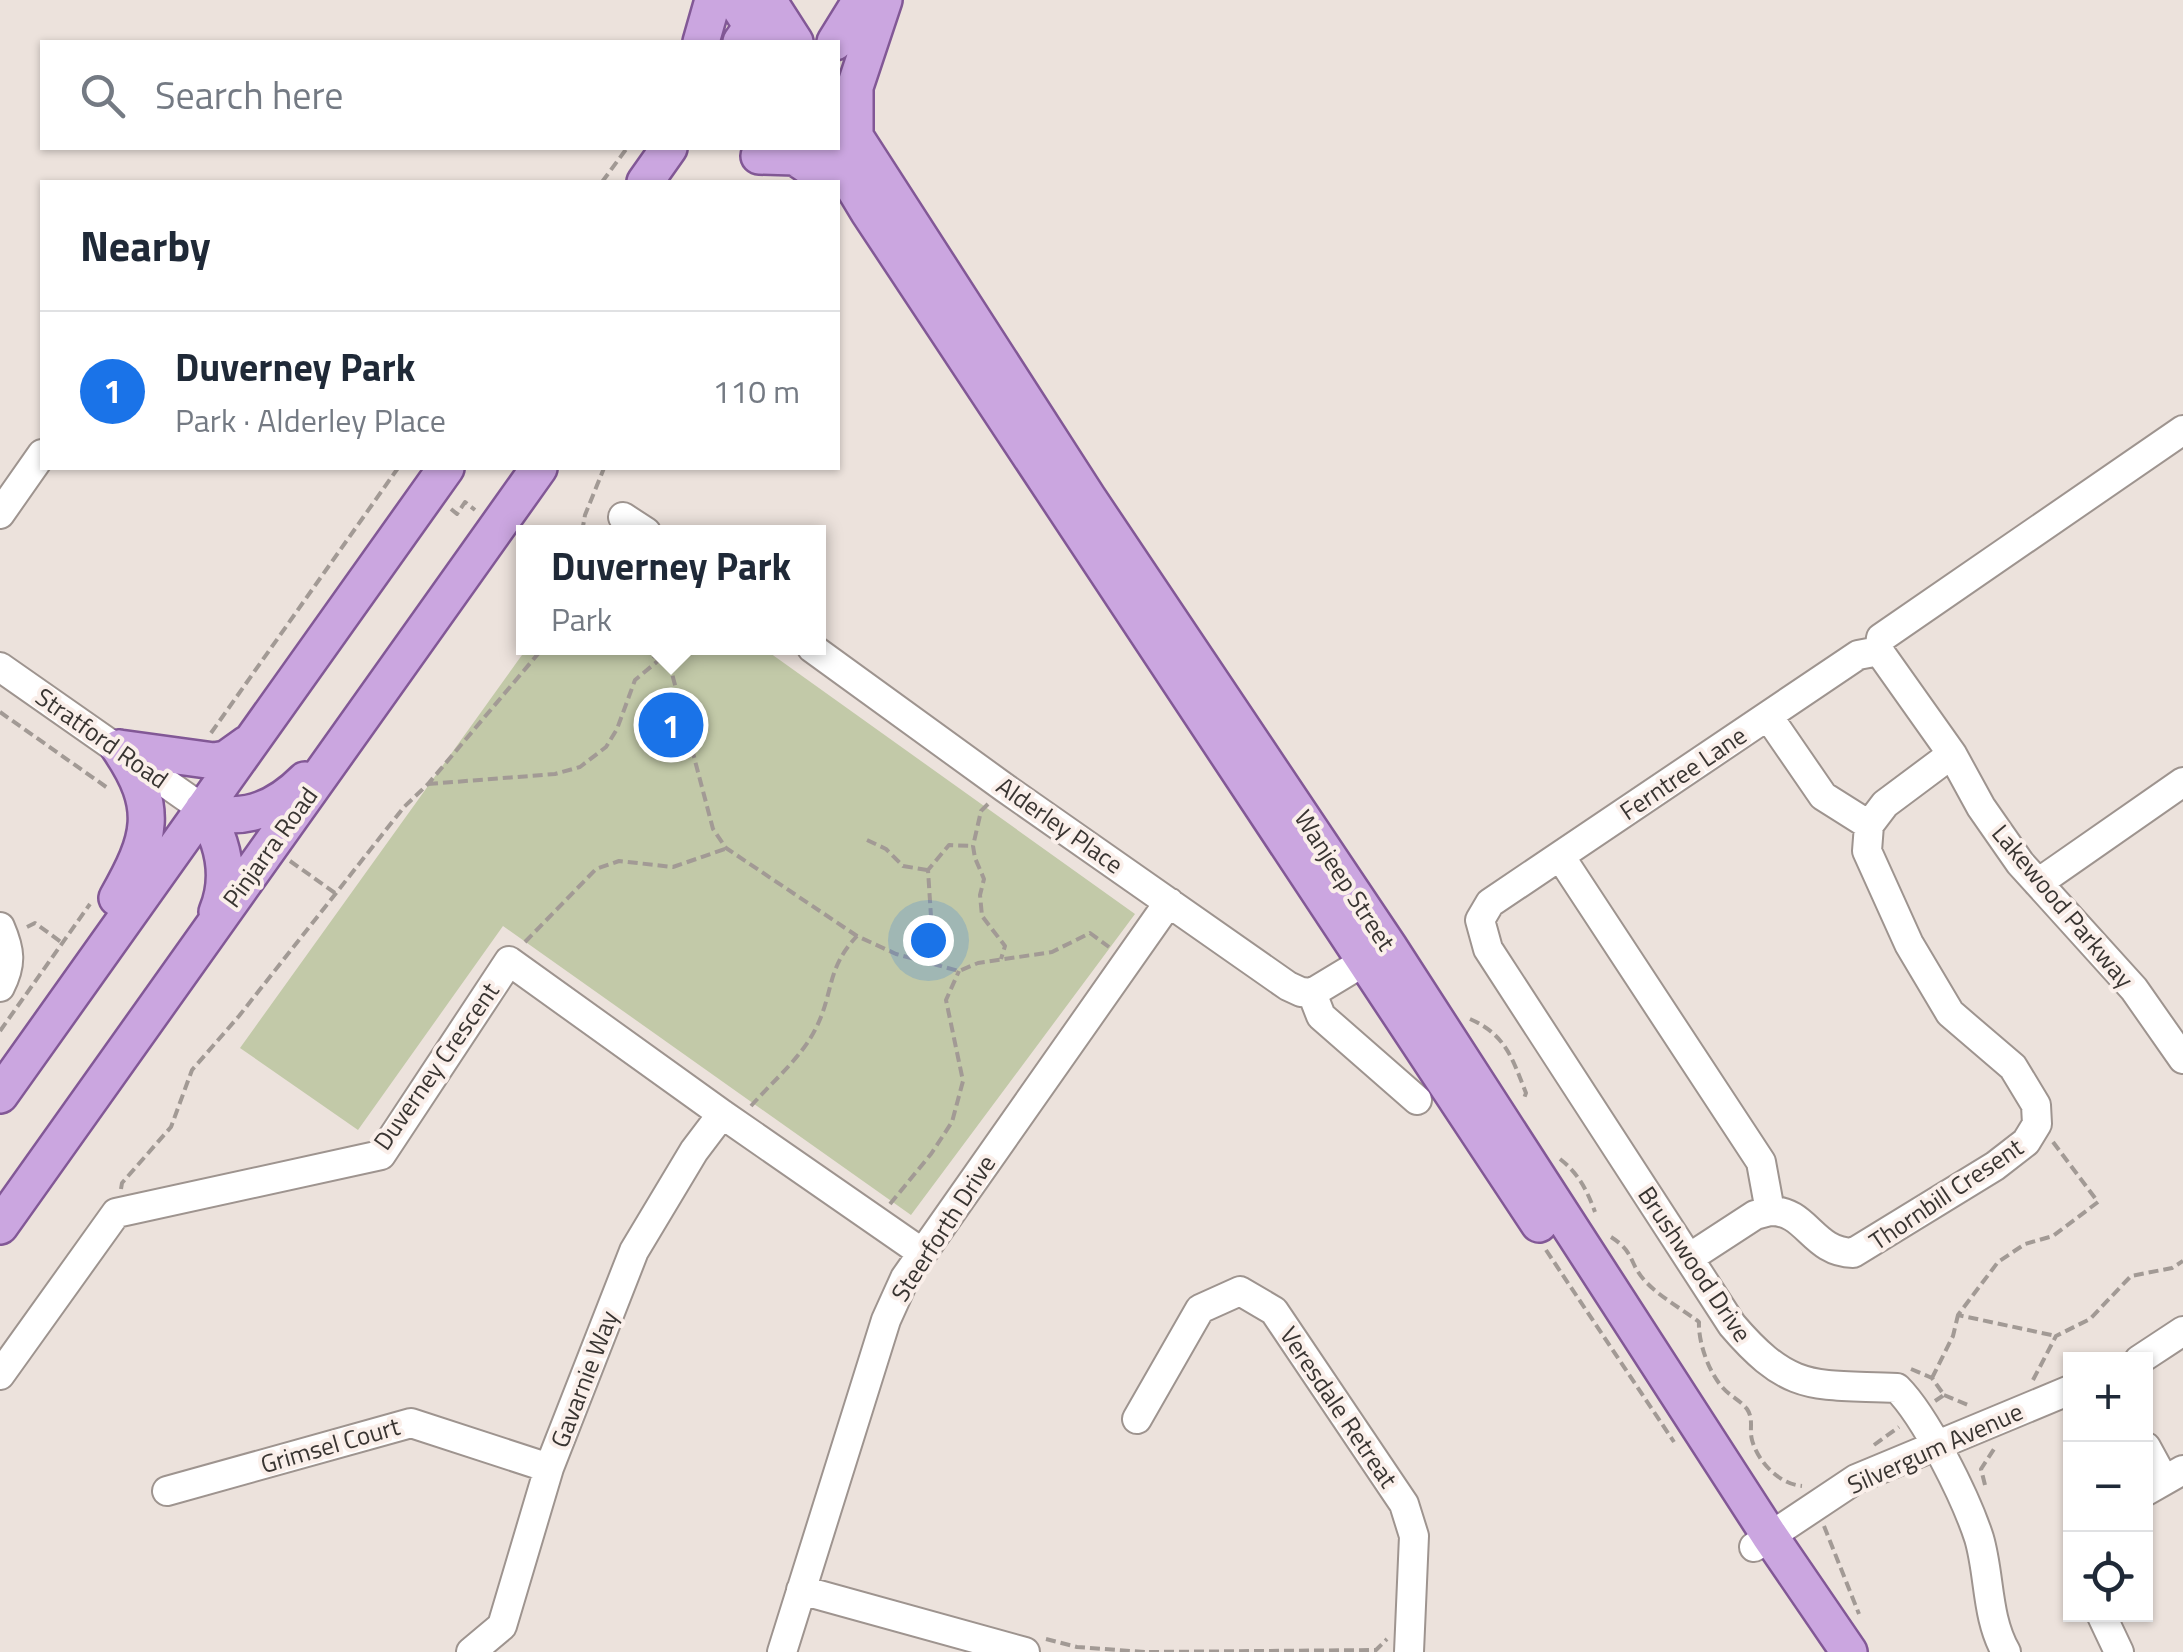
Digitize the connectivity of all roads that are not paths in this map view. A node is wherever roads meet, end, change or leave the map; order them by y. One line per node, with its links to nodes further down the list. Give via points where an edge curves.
1 (713, 0): 5 (main road)
2 (861, 0): 7 (main road)
3 (884, 0): 8 (main road)
4 (757, 16): 6 (main road)
5 (702, 40)
6 (792, 40)
7 (836, 40)
8 (841, 132): 14 (main road, Wanjeep Street); 15 (main road, Wanjeep Street)
9 (667, 150): 11 (main road)
10 (754, 162): 12 (main road, via 795,157)
11 (652, 170)
12 (828, 180)
13 (840, 189): 14 (main road)
14 (868, 211): 15 (main road, Wanjeep Street)
15 (976, 351): 38 (main road, Wanjeep Street)
16 (2183, 430): 21 (street, via 1881,638)
17 (40, 457): 20 (street)
18 (445, 470): 25 (main road)
19 (539, 470): 26 (main road, Pinjarra Road)
20 (2, 510)
21 (1878, 651): 24 (street, Ferntree Lane, via 1858,655); 28 (street, Lakewood Parkway)
22 (822, 655): 34 (street, Alderley Place)
23 (0, 667): 27 (street, Stratford Road)
24 (1768, 716): 31 (street, via 1823,796); 32 (street, Ferntree Lane)
25 (252, 740): 27 (main road, via 214,761); 30 (main road)
26 (345, 742): 30 (main road, via 274,806 230,817); 37 (main road, Pinjarra Road)
27 (119, 748): 30 (street, Stratford Road); 40 (main road, via 139,777 148,807 144,840)
28 (1952, 754): 31 (street, via 1884,804); 33 (street, Lakewood Parkway, via 1981,807)
29 (2183, 782): 33 (street)
30 (204, 809): 37 (main road, via 219,841 226,884); 40 (main road)
31 (1869, 825): 46 (street, Thornbill Cresent, via 1866,851 1909,944 1950,1013 2013,1068 2036,1105 2037,1124 1995,1166 1853,1253 1822,1245 1790,1214)
32 (1560, 856): 35 (street, Ferntree Lane); 46 (street, via 1761,1162)
33 (2038, 883): 42 (street, Lakewood Parkway, via 2134,989)
34 (1169, 902): 41 (street, Alderley Place, via 1288,986); 48 (street, Steerforth Drive)
35 (1490, 903): 49 (street, Brushwood Drive, via 1480,920 1488,949)
36 (2, 931): 39 (street, via 10,948)
37 (206, 936): 47 (main road, Pinjarra Road)
38 (1377, 954): 41 (street); 58 (main road, Wanjeep Street)
39 (0, 987)
40 (75, 990): 43 (main road)
41 (1312, 993): 44 (street, Alderley Place, via 1322,1016)
42 (2183, 1059)
43 (0, 1096)
44 (1417, 1100)
45 (729, 1119): 48 (street, Duverney Crescent); 52 (street, Duverney Crescent, via 509,961 380,1155 116,1213); 56 (street, Gavarnie Way, via 694,1151 634,1251)
46 (1770, 1211): 49 (street)
47 (0, 1226)
48 (921, 1252): 59 (street, Steerforth Drive, via 886,1320)
49 (1689, 1258): 55 (street, Brushwood Drive, via 1758,1355 1790,1376 1826,1387 1897,1388)
50 (2183, 1330): 51 (street)
51 (2150, 1352)
52 (0, 1375)
53 (2063, 1393): 55 (street, Silvergum Avenue)
54 (1137, 1420): 65 (street, Veresdale Retreat, via 1200,1309 1240,1291 1274,1311 1404,1504 1414,1536)
55 (1937, 1446): 58 (street, Silvergum Avenue, via 1809,1496); 67 (street, Brushwood Drive, via 1979,1539 1986,1592)
56 (549, 1468): 57 (street, Grimsel Court, via 411,1423); 62 (street, Gavarnie Way, via 502,1626)
57 (167, 1491)
58 (1762, 1541): 61 (main road, Wanjeep Street); 66 (main road, Wanjeep Street)
59 (801, 1590): 63 (street, Steerforth Drive); 64 (street)
60 (2105, 1622): 68 (street)
61 (1856, 1638)
62 (471, 1652)
63 (782, 1652)
64 (1025, 1652)
65 (1409, 1652)
66 (1825, 1652)
67 (2006, 1652)
68 (2119, 1652)

